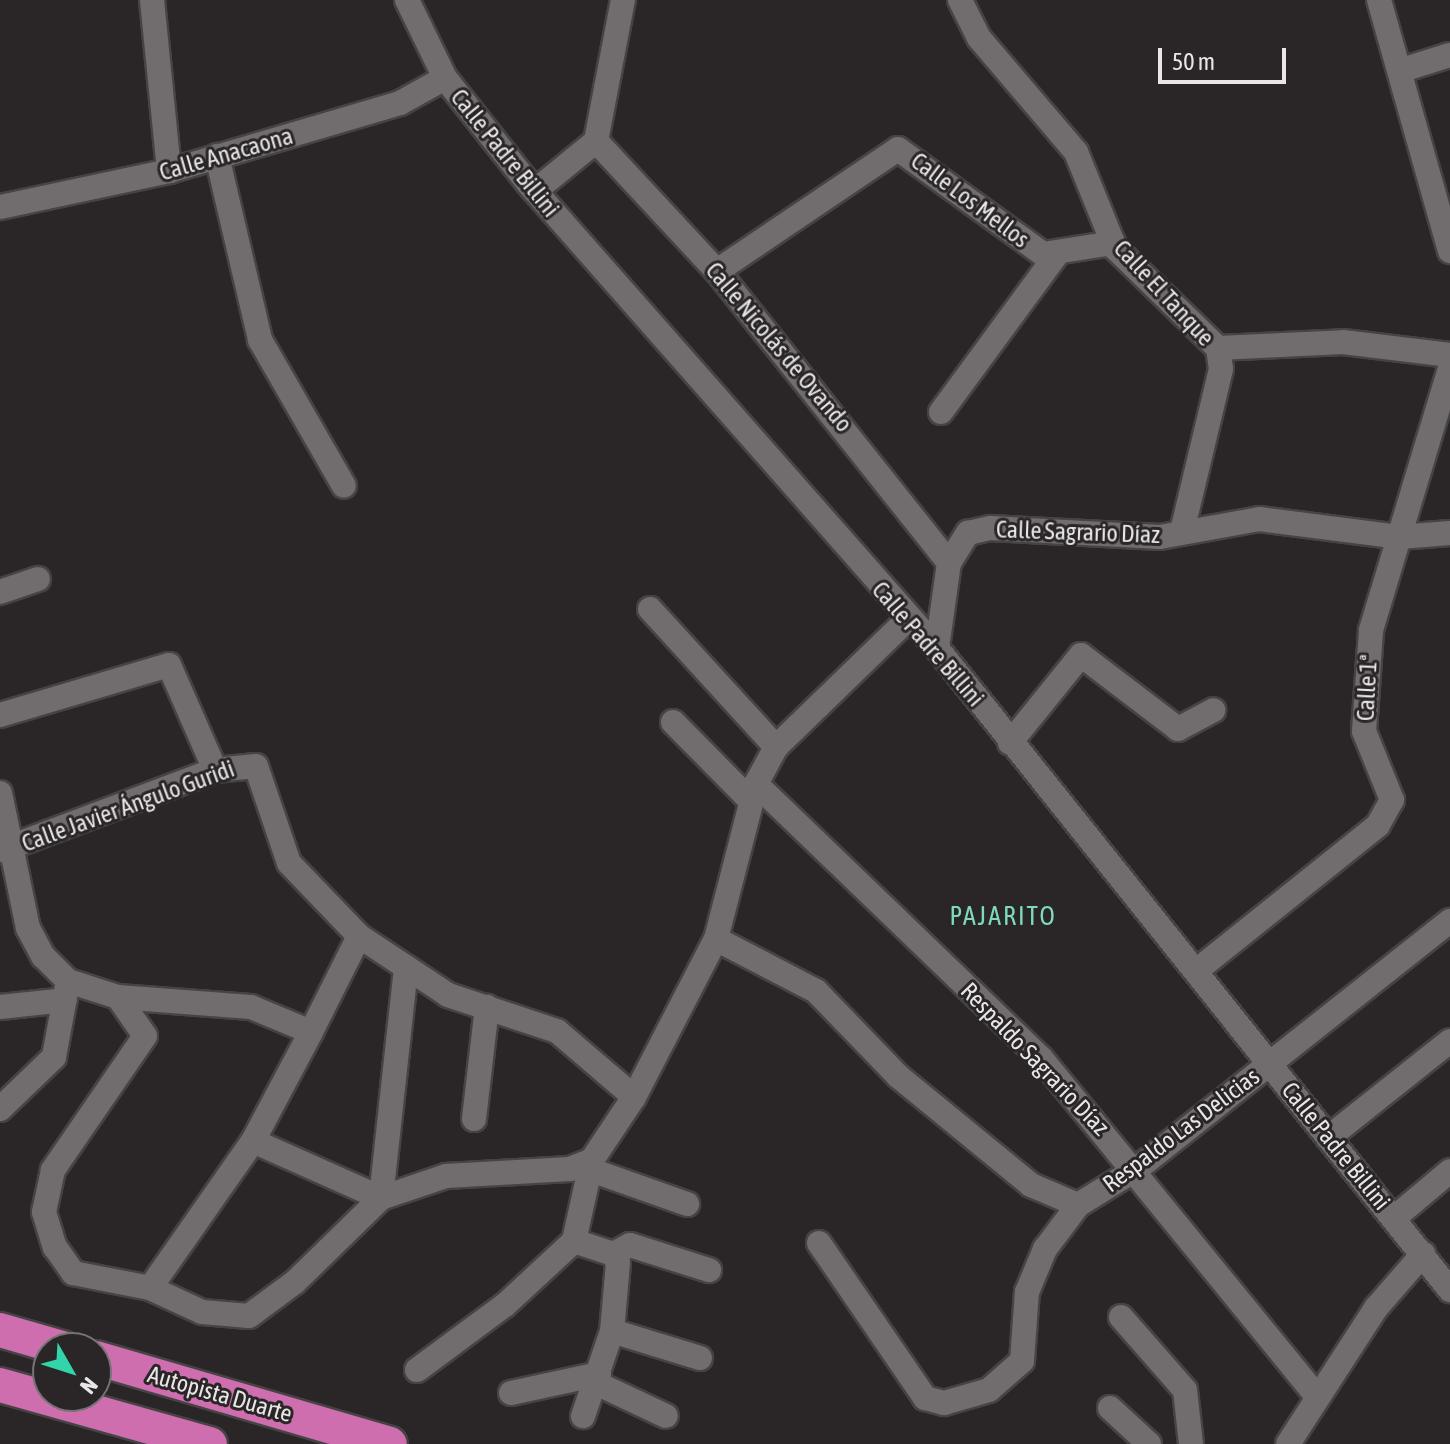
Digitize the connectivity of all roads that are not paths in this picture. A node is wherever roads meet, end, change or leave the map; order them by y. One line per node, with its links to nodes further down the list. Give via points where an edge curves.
1 (152, 0): 11 (street)
2 (407, 0): 8 (street, Calle Padre Billini)
3 (623, 0): 9 (street)
4 (960, 0): 14 (street, Calle El Tanque, via 979,38 1076,152)
5 (1379, 0): 7 (street)
6 (1450, 55): 7 (street)
7 (1402, 70): 15 (street)
8 (445, 78): 10 (street, Calle Anacaona, via 400,103); 12 (street, Calle Padre Billini)
9 (596, 141): 12 (street); 17 (street, Calle Nicolás de Ovando)
10 (217, 156): 11 (street, Calle Anacaona); 22 (street, via 260,340)
11 (169, 171): 13 (street, Calle Anacaona)
12 (535, 191): 30 (street, Calle Padre Billini)
13 (0, 207)
14 (1113, 243): 16 (street, Calle Los Mellos); 18 (street, Calle El Tanque)
15 (1450, 251)
16 (1055, 257): 17 (street, Calle Los Mellos, via 898,149); 21 (street)
17 (717, 271): 26 (street, Calle Nicolás de Ovando)
18 (1218, 348): 19 (street, via 1343,342); 23 (street, Calle El Tanque, via 1221,369)
19 (1450, 355)
20 (1450, 368): 25 (street, Calle 1ª)
21 (941, 412)
22 (344, 486)
23 (1182, 532): 25 (street, Calle Sagrario Díaz, via 1259,519); 26 (street, Calle Sagrario Díaz, via 990,528 968,533)
24 (1450, 533): 25 (street, Calle Sagrario Díaz)
25 (1399, 537): 45 (street, Calle 1ª, via 1371,630 1363,697 1364,731 1392,800 1378,825)
26 (949, 563): 31 (street, Calle Sagrario Díaz)
27 (38, 579): 28 (street)
28 (0, 592)
29 (650, 609): 36 (street)
30 (907, 620): 31 (street, Calle Padre Billini); 36 (street)
31 (937, 648): 35 (street, Calle Padre Billini)
32 (1213, 710): 35 (street, via 1178,729 1081,655)
33 (0, 715): 37 (street, via 169,665)
34 (673, 722): 38 (street, Respaldo Sagrario Díaz)
35 (1010, 743): 45 (street, Calle Padre Billini)
36 (776, 747): 38 (street)
37 (215, 770): 40 (street, Calle Javier Ángulo Guridi); 42 (street, Calle Javier Ángulo Guridi, via 250,764 262,770 289,863)
38 (754, 792): 43 (street); 59 (street, Respaldo Sagrario Díaz, via 1041,1058)
39 (0, 793): 40 (street)
40 (8, 849): 46 (street, via 28,928)
41 (1450, 921): 52 (street, Respaldo Las Delicias)
42 (359, 936): 44 (street, Calle Javier Ángulo Guridi); 50 (street)
43 (716, 939): 53 (street); 63 (street, Respaldo Las Delicias, via 816,991 898,1076 1031,1185)
44 (406, 967): 49 (street, Calle Javier Ángulo Guridi, via 448,995); 61 (street)
45 (1196, 971): 52 (street, Calle Padre Billini)
46 (67, 991): 47 (street); 48 (street); 54 (street, via 54,1057)
47 (118, 997): 50 (street, via 251,1007); 70 (street, via 145,1036 53,1170 44,1212 73,1273)
48 (0, 1007)
49 (487, 1007): 53 (street, Calle Javier Ángulo Guridi, via 557,1031); 55 (street)
50 (311, 1032): 57 (street)
51 (1450, 1041): 56 (street)
52 (1269, 1063): 56 (street, Calle Padre Billini); 59 (street, Respaldo Las Delicias)
53 (634, 1097): 58 (street)
54 (0, 1109)
55 (474, 1119)
56 (1328, 1138): 64 (street, Calle Padre Billini)
57 (253, 1141): 61 (street); 70 (street)
58 (591, 1165): 61 (street, via 446,1176); 62 (street); 65 (street)
59 (1138, 1168): 63 (street, Respaldo Las Delicias); 82 (street, Respaldo Sagrario Díaz)
60 (1450, 1171): 64 (street)
61 (381, 1198): 70 (street, via 295,1282 249,1316 202,1312)
62 (687, 1204)
63 (1078, 1205): 66 (street, via 1045,1249 1027,1292 1022,1361 989,1390 944,1403 925,1398)
64 (1394, 1218): 68 (street, Calle Padre Billini)
65 (574, 1241): 67 (street); 78 (street, via 505,1305)
66 (819, 1243)
67 (613, 1254): 69 (street, via 630,1245); 74 (street)
68 (1423, 1254): 71 (street, Calle Padre Billini); 82 (street)
69 (709, 1270)
70 (150, 1288)
71 (1450, 1290)
72 (1121, 1317): 90 (street, via 1185,1390)
73 (0, 1330): 75 (highway)
74 (612, 1331): 76 (street); 79 (street)
75 (32, 1339)
76 (700, 1358)
77 (112, 1363): 87 (highway, Autopista Duarte)
78 (417, 1370)
79 (597, 1378): 81 (street); 84 (street); 85 (street)
80 (0, 1385): 86 (highway)
81 (511, 1393)
82 (1317, 1396): 91 (street)
83 (1110, 1408): 88 (street)
84 (583, 1416)
85 (666, 1416)
86 (210, 1444)
87 (390, 1444)
88 (1149, 1444)
89 (1172, 1444): 90 (street)
90 (1191, 1444)
91 (1288, 1444)

